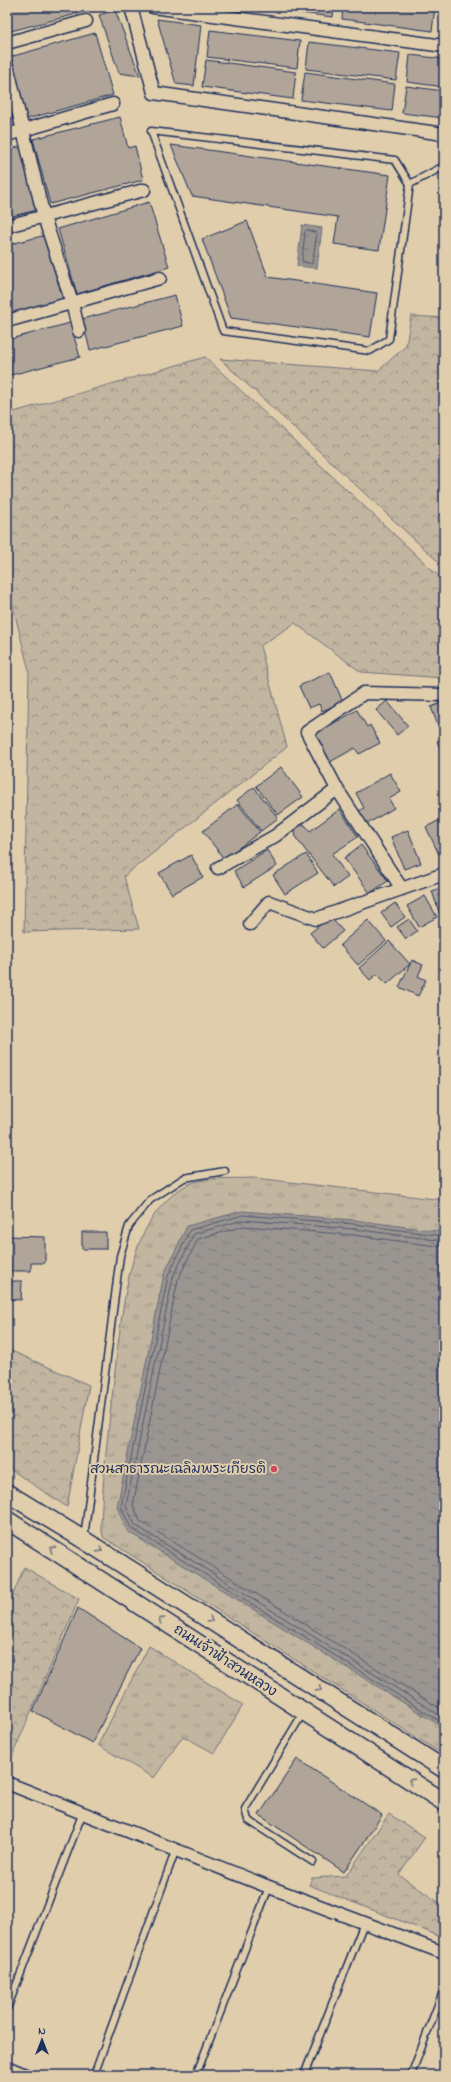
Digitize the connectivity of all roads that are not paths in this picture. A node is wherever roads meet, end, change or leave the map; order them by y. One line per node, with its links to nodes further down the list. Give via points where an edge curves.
1 (131, 7): 9 (street, via 154,93)
2 (153, 7): 5 (street)
3 (86, 21): 4 (street)
4 (7, 43)
5 (444, 46)
6 (7, 65): 8 (street)
7 (114, 104): 8 (street)
8 (22, 131): 10 (street); 14 (street)
9 (444, 134)
10 (7, 135)
11 (444, 166): 12 (lane)
12 (410, 184): 12 (lane, via 389,339 370,351 223,331 151,131 395,160)
13 (144, 190): 14 (street)
14 (44, 217): 15 (street); 17 (street)
15 (7, 226)
16 (160, 278): 17 (street)
17 (72, 303): 18 (street); 19 (street)
18 (7, 321)
19 (79, 331)
20 (444, 695): 21 (street, via 364,693 307,732)
21 (337, 789): 22 (street, via 275,836); 24 (street)
22 (218, 868)
23 (444, 874): 24 (street)
24 (402, 889): 25 (street, via 316,919 269,902)
25 (250, 924)
26 (225, 1171): 29 (lane, via 184,1178 150,1200 129,1226 119,1264)
27 (7, 1493): 29 (main road, ถนนเจ้าฟ้าสวนหลวง)
28 (7, 1520): 30 (main road, ถนนเจ้าฟ้าสวนหลวง, one-way to 28)
29 (84, 1540): 31 (main road, ถนนเจ้าฟ้าสวนหลวง, one-way to 31)
30 (304, 1712): 33 (main road, ถนนเจ้าฟ้าสวนหลวง, one-way to 30); 36 (lane, via 245,1809 248,1820)
31 (444, 1768)
32 (7, 1783): 34 (street)
33 (444, 1802)
34 (83, 1812): 35 (street); 41 (lane)
35 (176, 1849): 37 (street); 44 (lane)
36 (313, 1862)
37 (269, 1887): 38 (street); 45 (lane)
38 (364, 1923): 39 (street); 46 (lane)
39 (444, 1953)
40 (444, 1989): 47 (lane)
41 (7, 2009)
42 (7, 2064): 43 (lane)
43 (33, 2075)
44 (94, 2075)
45 (196, 2075)
46 (304, 2075)
47 (411, 2075)

